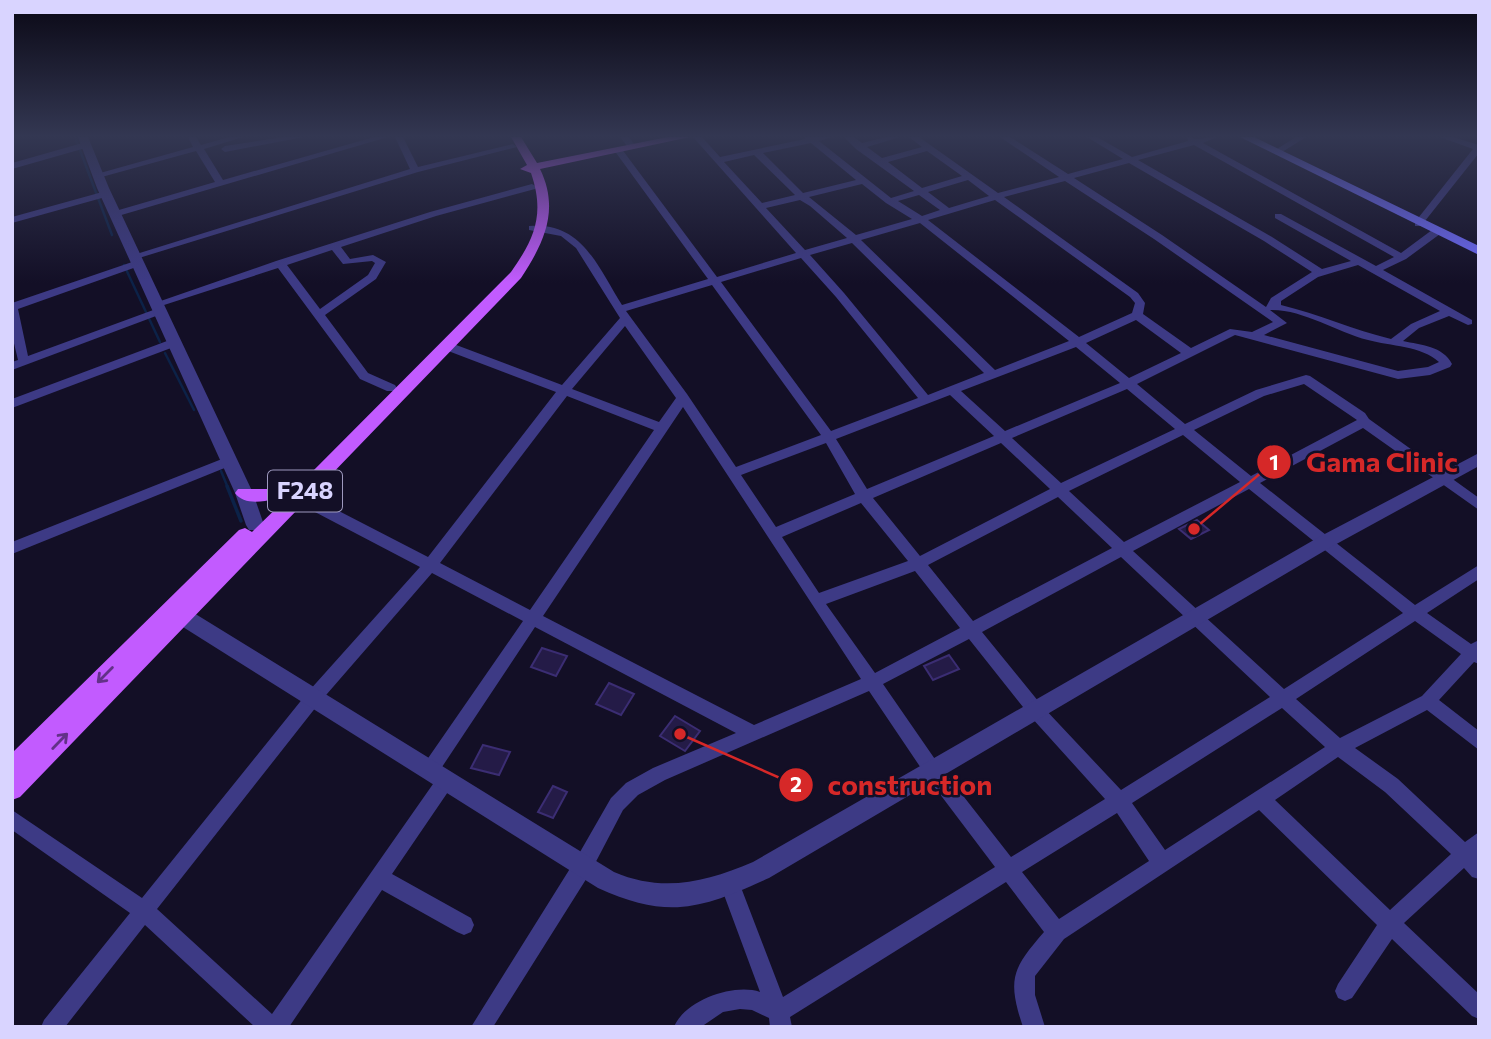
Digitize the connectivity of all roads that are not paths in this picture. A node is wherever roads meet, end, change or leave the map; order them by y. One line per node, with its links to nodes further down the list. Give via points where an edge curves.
1 (98, 185): 21 (street)
2 (212, 185): 27 (street)
3 (368, 185): 40 (street)
4 (489, 185): 35 (street)
5 (540, 185): 32 (main road, F248, via 545,196)
6 (651, 185): 44 (street)
7 (741, 185): 25 (street)
8 (790, 185): 22 (street)
9 (845, 185): 22 (street)
10 (868, 185): 24 (street)
11 (911, 185): 20 (street)
12 (939, 185): 20 (street)
13 (980, 185): 23 (street)
14 (1037, 185): 23 (street)
15 (1076, 185): 46 (street)
16 (1174, 185): 43 (street)
17 (1272, 185): 38 (street)
18 (1343, 185): 31 (main road)
19 (1449, 185): 31 (street)
20 (919, 191): 24 (street); 26 (street)
21 (98, 195): 27 (street); 30 (street)
22 (802, 197): 25 (street); 34 (street, via 810,198)
23 (995, 197): 26 (street); 51 (street, via 1134,295 1140,303)
24 (889, 201): 29 (street)
25 (759, 207): 37 (street)
26 (947, 211): 29 (street)
27 (115, 214): 40 (street)
28 (1278, 216): 39 (street)
29 (921, 219): 34 (street); 55 (street)
30 (12, 220)
31 (1419, 224): 33 (main road)
32 (537, 229): 49 (street, via 564,234 575,242); 57 (main road, F248, via 516,275); 62 (main road, F248, via 506,273)
33 (1436, 232): 36 (main road); 38 (street)
34 (853, 239): 37 (street); 60 (street)
35 (334, 246): 41 (street); 50 (street, via 347,262 373,258 380,262 372,277)
36 (1479, 251)
37 (801, 255): 44 (street); 66 (street)
38 (1402, 257): 42 (street)
39 (1358, 262): 42 (street); 43 (street)
40 (131, 263): 45 (street); 47 (street)
41 (280, 263): 47 (street); 50 (street)
42 (1374, 271): 48 (street)
43 (1320, 272): 46 (street)
44 (714, 281): 49 (street); 71 (street)
45 (12, 307): 59 (street)
46 (1268, 308): 53 (street, via 1281,323); 56 (street)
47 (153, 311): 54 (street); 59 (street)
48 (1448, 312): 52 (street); 56 (street, via 1415,326)
49 (622, 313): 64 (street); 65 (street)
50 (318, 315): 62 (street, via 364,376)
51 (1138, 315): 55 (street); 58 (street)
52 (1468, 322)
53 (1255, 335): 56 (street, via 1398,375 1446,364 1430,351); 58 (street, via 1234,331)
54 (175, 342): 67 (street); 74 (street)
55 (1076, 342): 60 (street); 61 (street)
56 (1393, 342)
57 (447, 346): 64 (street); 79 (main road, F248)
58 (1191, 354): 61 (street)
59 (18, 364)
60 (993, 375): 63 (street)
61 (1126, 385): 70 (street); 72 (street)
62 (391, 388): 79 (main road, F248)
63 (952, 390): 66 (street); 72 (street)
64 (564, 391): 69 (street); 89 (street)
65 (683, 397): 69 (street); 75 (street)
66 (925, 399): 71 (street)
67 (12, 404)
68 (1364, 422): 70 (street, via 1306,379 1260,393); 76 (street); 77 (street)
69 (662, 428): 94 (street)
70 (1184, 430): 77 (street); 78 (street)
71 (829, 437): 75 (street); 81 (street)
72 (1003, 437): 78 (street); 81 (street)
73 (1479, 459): 76 (street)
74 (227, 462): 80 (street); 86 (street)
75 (733, 473): 84 (street)
76 (1443, 478): 82 (street); 85 (street)
77 (1249, 483): 85 (street); 87 (street)
78 (1061, 489): 87 (street); 88 (street)
79 (297, 491): 80 (main road); 83 (main road, F248); 89 (street); 93 (main road, F248)
80 (243, 493): 83 (street)
81 (863, 495): 84 (street); 88 (street)
82 (1479, 505)
83 (255, 525): 106 (main road, F248, one-way to 106)
84 (772, 535): 91 (street)
85 (1325, 542): 92 (street); 95 (street)
86 (12, 548)
87 (1123, 550): 95 (street); 96 (street)
88 (919, 563): 91 (street); 96 (street)
89 (429, 566): 94 (street); 99 (street)
90 (1479, 571): 92 (street)
91 (816, 601): 98 (street)
92 (1415, 614): 97 (street); 100 (street)
93 (182, 616): 99 (street); 109 (main road, F248, one-way to 93)
94 (533, 618): 103 (street); 108 (street)
95 (1194, 620): 100 (street); 102 (street)
96 (973, 630): 98 (street); 102 (street)
97 (1476, 652): 101 (street)
98 (874, 681): 103 (street); 107 (street)
99 (314, 697): 108 (street); 120 (street)
100 (1282, 698): 105 (street); 111 (street)
101 (1428, 701): 104 (street); 105 (street)
102 (1037, 712): 107 (street); 111 (street)
103 (754, 733): 115 (street, via 632,789 617,804)
104 (1479, 742)
105 (1338, 748): 110 (street); 113 (street, via 1354,755)
106 (12, 768)
107 (933, 771): 116 (street); 119 (street)
108 (438, 775): 115 (street); 118 (street)
109 (12, 789)
110 (1261, 799): 114 (street); 121 (street)
111 (1121, 803): 114 (street); 116 (street)
112 (12, 819): 120 (street)
113 (1471, 847): 117 (street); 121 (street)
114 (1163, 864): 123 (street)
115 (583, 866): 119 (street, via 630,893 658,898 691,897); 129 (street)
116 (1010, 867): 123 (street); 126 (street)
117 (1479, 870)
118 (378, 877): 122 (street); 128 (street)
119 (730, 884): 126 (street)
120 (144, 911): 127 (street); 128 (street)
121 (1391, 922): 124 (street); 125 (street)
122 (464, 925)
123 (1057, 932): 131 (street, via 1024,972 1021,992)
124 (1345, 991)
125 (1479, 1009)
126 (780, 1019): 130 (street, via 762,1002 733,998 712,1005)
127 (51, 1027)
128 (273, 1027)
129 (481, 1027)
130 (684, 1027)
131 (1034, 1027)

